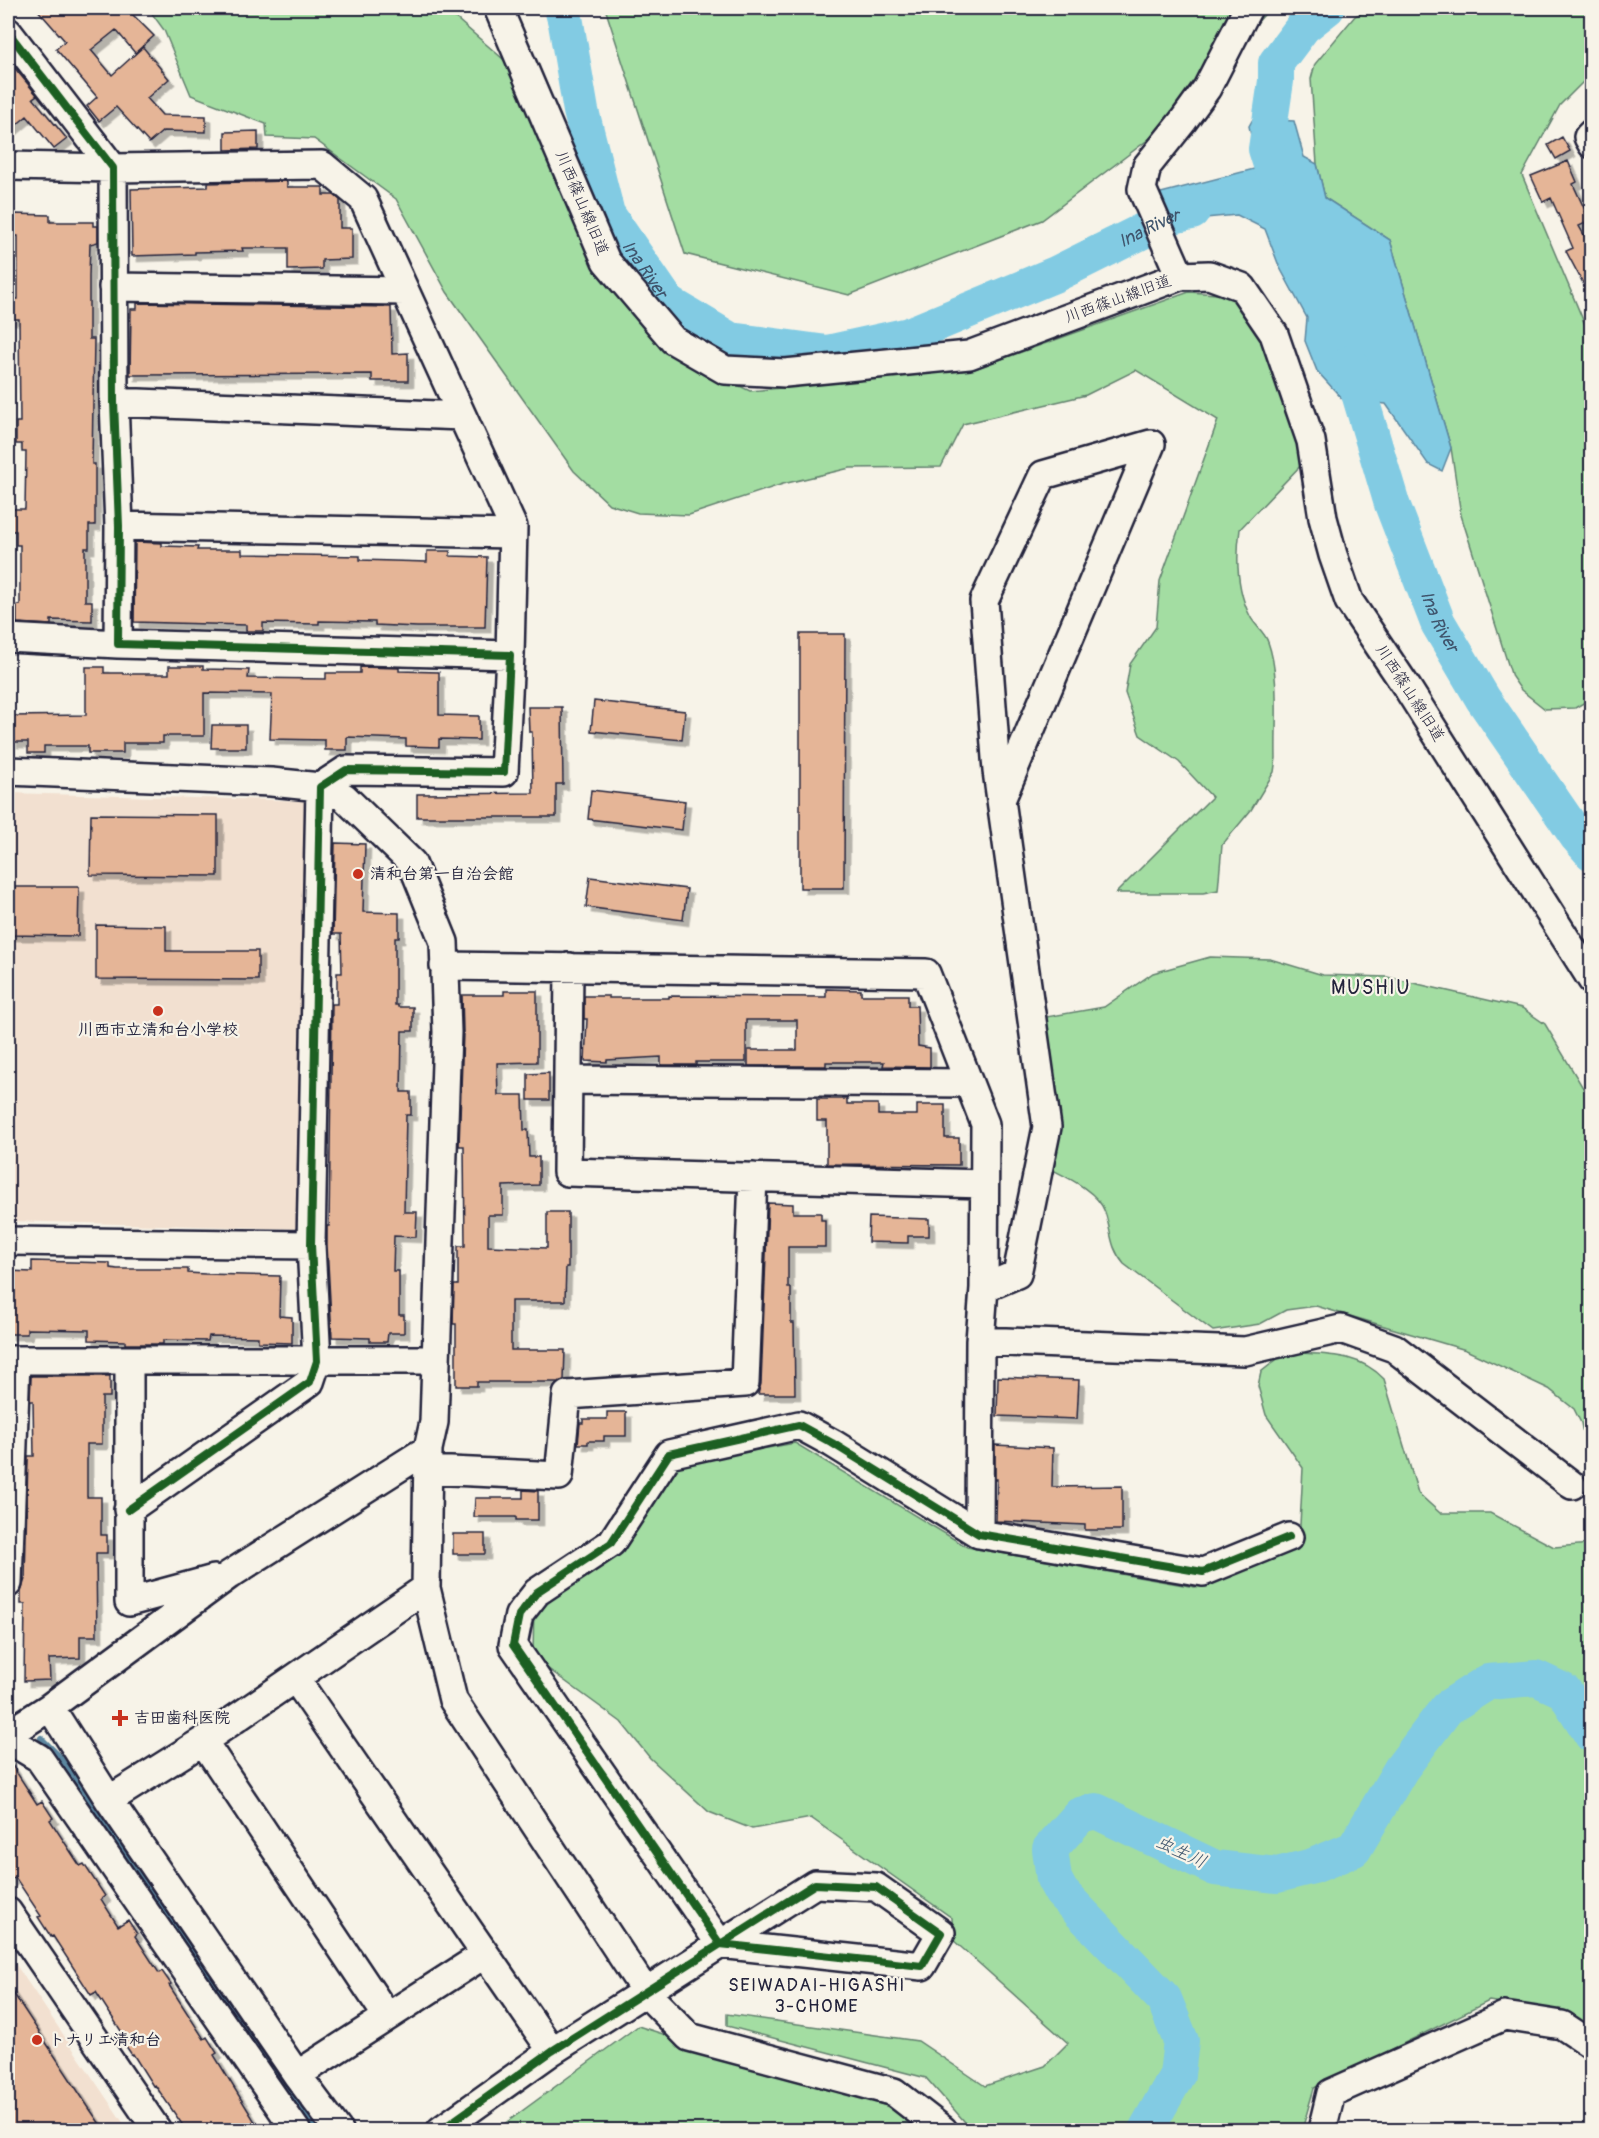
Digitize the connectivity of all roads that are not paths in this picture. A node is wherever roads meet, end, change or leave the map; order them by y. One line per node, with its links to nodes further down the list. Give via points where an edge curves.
1 (498, 8): 8 (street, 川西篠山線旧道, via 606,261 673,339 725,370 784,373 969,355)
2 (1248, 8): 8 (street, via 1207,88 1147,166 1142,189)
3 (8, 32): 7 (street)
4 (1592, 133): 5 (street, via 1588,138)
5 (1592, 144)
6 (8, 166): 7 (street)
7 (113, 168): 9 (street); 10 (street, via 322,165 363,199)
8 (1177, 268): 23 (street, 川西篠山線旧道, via 1242,287 1274,334 1311,441 1323,518 1349,601)
9 (113, 287): 10 (street); 11 (street)
10 (405, 291): 12 (street)
11 (114, 402): 12 (street); 13 (street)
12 (462, 416): 14 (street, via 513,527)
13 (118, 526): 14 (street); 16 (street)
14 (512, 534): 17 (street)
15 (8, 638): 16 (street)
16 (118, 644): 17 (street)
17 (510, 655): 19 (street, via 504,772 346,770)
18 (8, 771): 19 (street)
19 (320, 787): 21 (street, via 344,796 412,863 444,942); 29 (street)
20 (1001, 800): 20 (street, via 984,601 1043,475 1151,444); 30 (street, via 1047,1127 1017,1274)
21 (444, 966): 22 (street); 34 (street, via 447,1032)
22 (569, 968): 24 (street); 25 (street, via 926,973)
23 (1592, 980)
24 (568, 1080): 25 (street); 26 (street, via 567,1172)
25 (969, 1083): 27 (street, via 985,1124)
26 (753, 1178): 27 (street); 36 (street, via 745,1383 567,1395 559,1476)
27 (984, 1184): 30 (street)
28 (8, 1241): 29 (street)
29 (311, 1245): 35 (street)
30 (984, 1288): 31 (street)
31 (980, 1341): 37 (street, via 1245,1351 1341,1329 1394,1348); 39 (street)
32 (12, 1360): 33 (street); 42 (street)
33 (129, 1360): 35 (street); 38 (street)
34 (436, 1360): 35 (street); 36 (street)
35 (317, 1361): 38 (street, via 310,1382)
36 (428, 1460): 41 (street); 43 (street)
37 (1572, 1485)
38 (128, 1510): 41 (street, via 129,1602)
39 (979, 1534): 40 (street, via 1203,1572); 50 (street, via 799,1425 669,1454 611,1544 537,1592 519,1615 513,1645)
40 (1289, 1537)
41 (230, 1575): 45 (street)
42 (8, 1583)
43 (426, 1588): 44 (street); 52 (street, via 453,1700)
44 (295, 1678): 47 (street); 51 (street)
45 (50, 1707): 46 (street); 48 (street)
46 (10, 1729): 58 (street, via 19,1746 39,1758)
47 (203, 1741): 48 (street); 53 (street)
48 (109, 1800): 56 (street)
49 (8, 1912): 57 (street)
50 (720, 1944): 50 (street, via 922,1966 941,1933 876,1887 815,1884); 52 (street)
51 (485, 1954): 53 (street); 55 (street)
52 (646, 1991): 55 (street); 61 (street, via 689,2037 894,2092)
53 (387, 2016): 56 (street)
54 (1592, 2045): 62 (street, via 1562,2025 1504,2016 1331,2093)
55 (552, 2051): 60 (street)
56 (297, 2075): 59 (street)
57 (157, 2130)
58 (296, 2130)
59 (338, 2130)
60 (441, 2130)
61 (943, 2130)
62 (1322, 2130)

